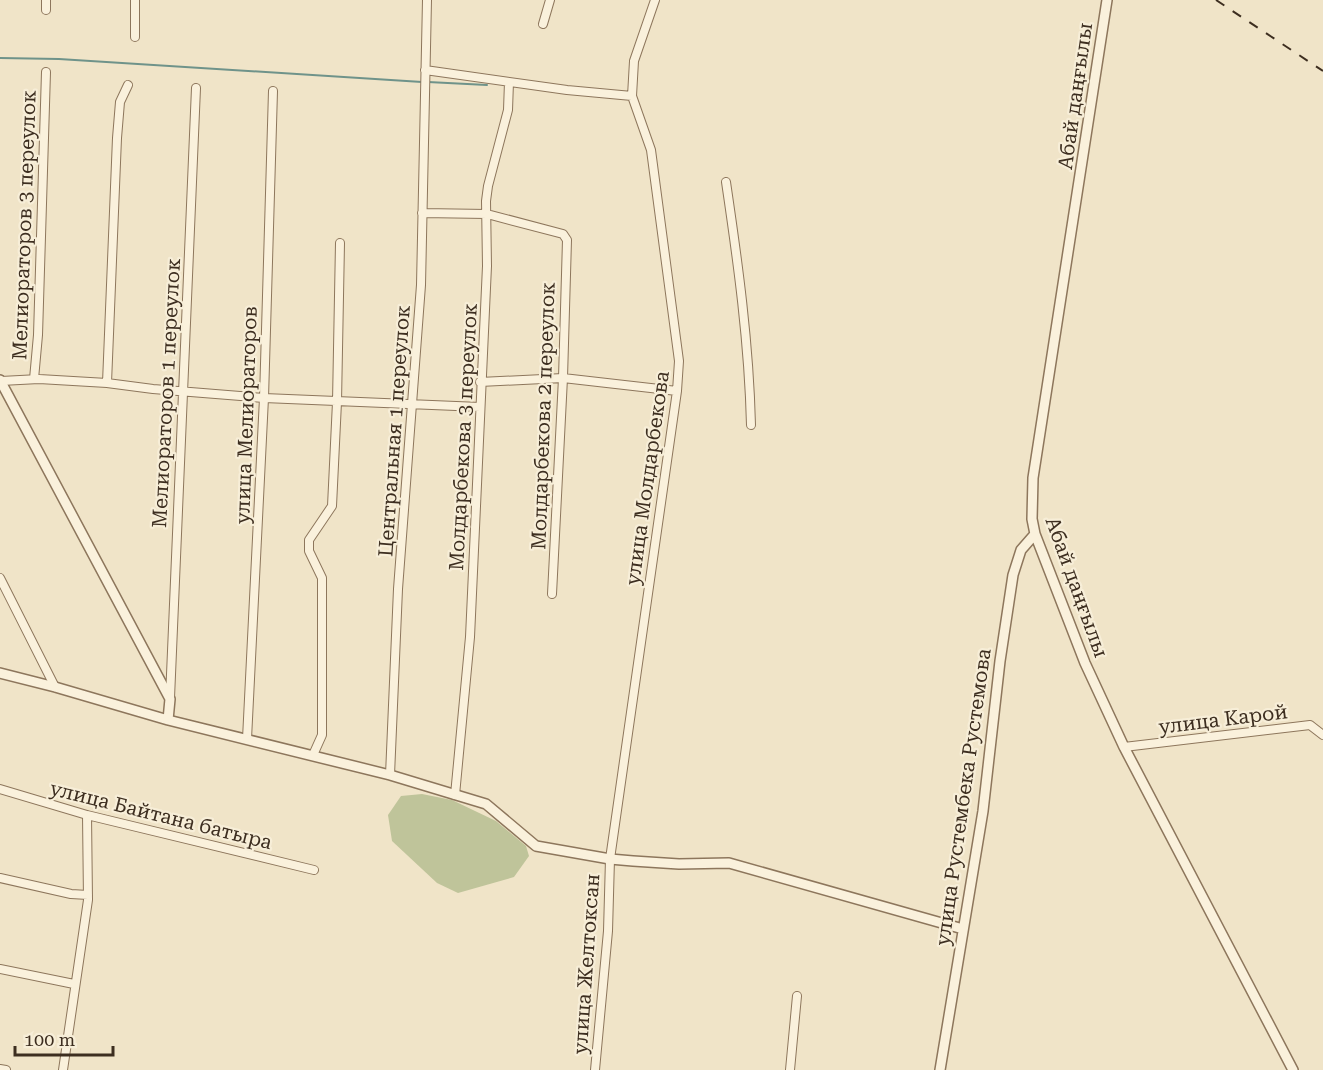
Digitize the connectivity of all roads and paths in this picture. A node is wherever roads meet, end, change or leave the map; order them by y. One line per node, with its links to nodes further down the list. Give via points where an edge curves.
1 (46, 0): 7 (street)
2 (135, 0): 9 (street)
3 (427, 0): 10 (street, Центральная 1 переулок)
4 (550, 0): 8 (street)
5 (655, 0): 16 (street, улица Молдарбекова, via 634,61)
6 (1107, 0): 33 (street, Абай даңғылы, via 1033,478)
7 (46, 10)
8 (543, 24)
9 (135, 38)
10 (426, 70): 12 (street); 18 (street, Центральная 1 переулок)
11 (46, 72): 22 (street, Мелиораторов 3 переулок)
12 (509, 82): 16 (street); 19 (street, Молдарбекова 3 переулок, via 508,110 488,186)
13 (128, 85): 25 (street, via 120,102 117,138)
14 (196, 88): 26 (street, Мелиораторов 1 переулок)
15 (273, 92): 28 (street, улица Мелиораторов)
16 (632, 96): 27 (street, улица Молдарбекова, via 651,150 679,361)
17 (726, 182): 32 (street, via 750,372)
18 (422, 213): 19 (street); 30 (street, Центральная 1 переулок, via 421,285)
19 (487, 214): 21 (street, Молдарбекова 2 переулок, via 563,234 567,240); 24 (street, Молдарбекова 3 переулок)
20 (340, 243): 29 (street)
21 (563, 378): 24 (street); 27 (street); 35 (street, Молдарбекова 2 переулок)
22 (34, 379): 23 (street); 25 (street)
23 (0, 380): 38 (street)
24 (480, 382): 31 (street, Молдарбекова 3 переулок)
25 (108, 383): 26 (street)
26 (182, 390): 28 (street); 38 (street, Мелиораторов 1 переулок)
27 (677, 391): 48 (street, улица Молдарбекова)
28 (264, 398): 29 (street); 41 (street, улица Мелиораторов)
29 (337, 402): 30 (street); 43 (street, via 332,506 309,540 309,551 322,578 322,735)
30 (411, 404): 31 (street); 44 (street, Центральная 1 переулок)
31 (480, 407): 46 (street, Молдарбекова 3 переулок, via 470,637)
32 (751, 425)
33 (1035, 534): 42 (street, Абай даңғылы, via 1085,663); 52 (street, улица Рустембека Рустемова, via 1021,550 1013,575 983,812)
34 (0, 579): 37 (street)
35 (552, 594)
36 (0, 673): 37 (street)
37 (55, 687): 39 (street)
38 (170, 699): 39 (street)
39 (168, 720): 41 (street)
40 (1323, 735): 42 (street, улица Карой, via 1310,725)
41 (247, 739): 43 (street)
42 (1124, 747): 62 (street, Абай даңғылы)
43 (313, 755): 44 (street)
44 (390, 775): 46 (street)
45 (0, 789): 47 (street, улица Байтана батыра)
46 (455, 795): 48 (street, via 486,804 536,846)
47 (87, 815): 49 (street, улица Байтана батыра); 51 (street)
48 (610, 859): 52 (street, via 729,863); 59 (street, улица Желтоксан, via 609,932)
49 (314, 870)
50 (0, 878): 51 (street)
51 (88, 895): 54 (street)
52 (963, 928): 61 (street, улица Рустембека Рустемова)
53 (0, 969): 54 (street)
54 (74, 984): 58 (street)
55 (797, 996): 60 (street)
56 (0, 1069): 57 (street)
57 (6, 1070)
58 (63, 1070)
59 (595, 1070)
60 (790, 1070)
61 (940, 1070)
62 (1293, 1070)

